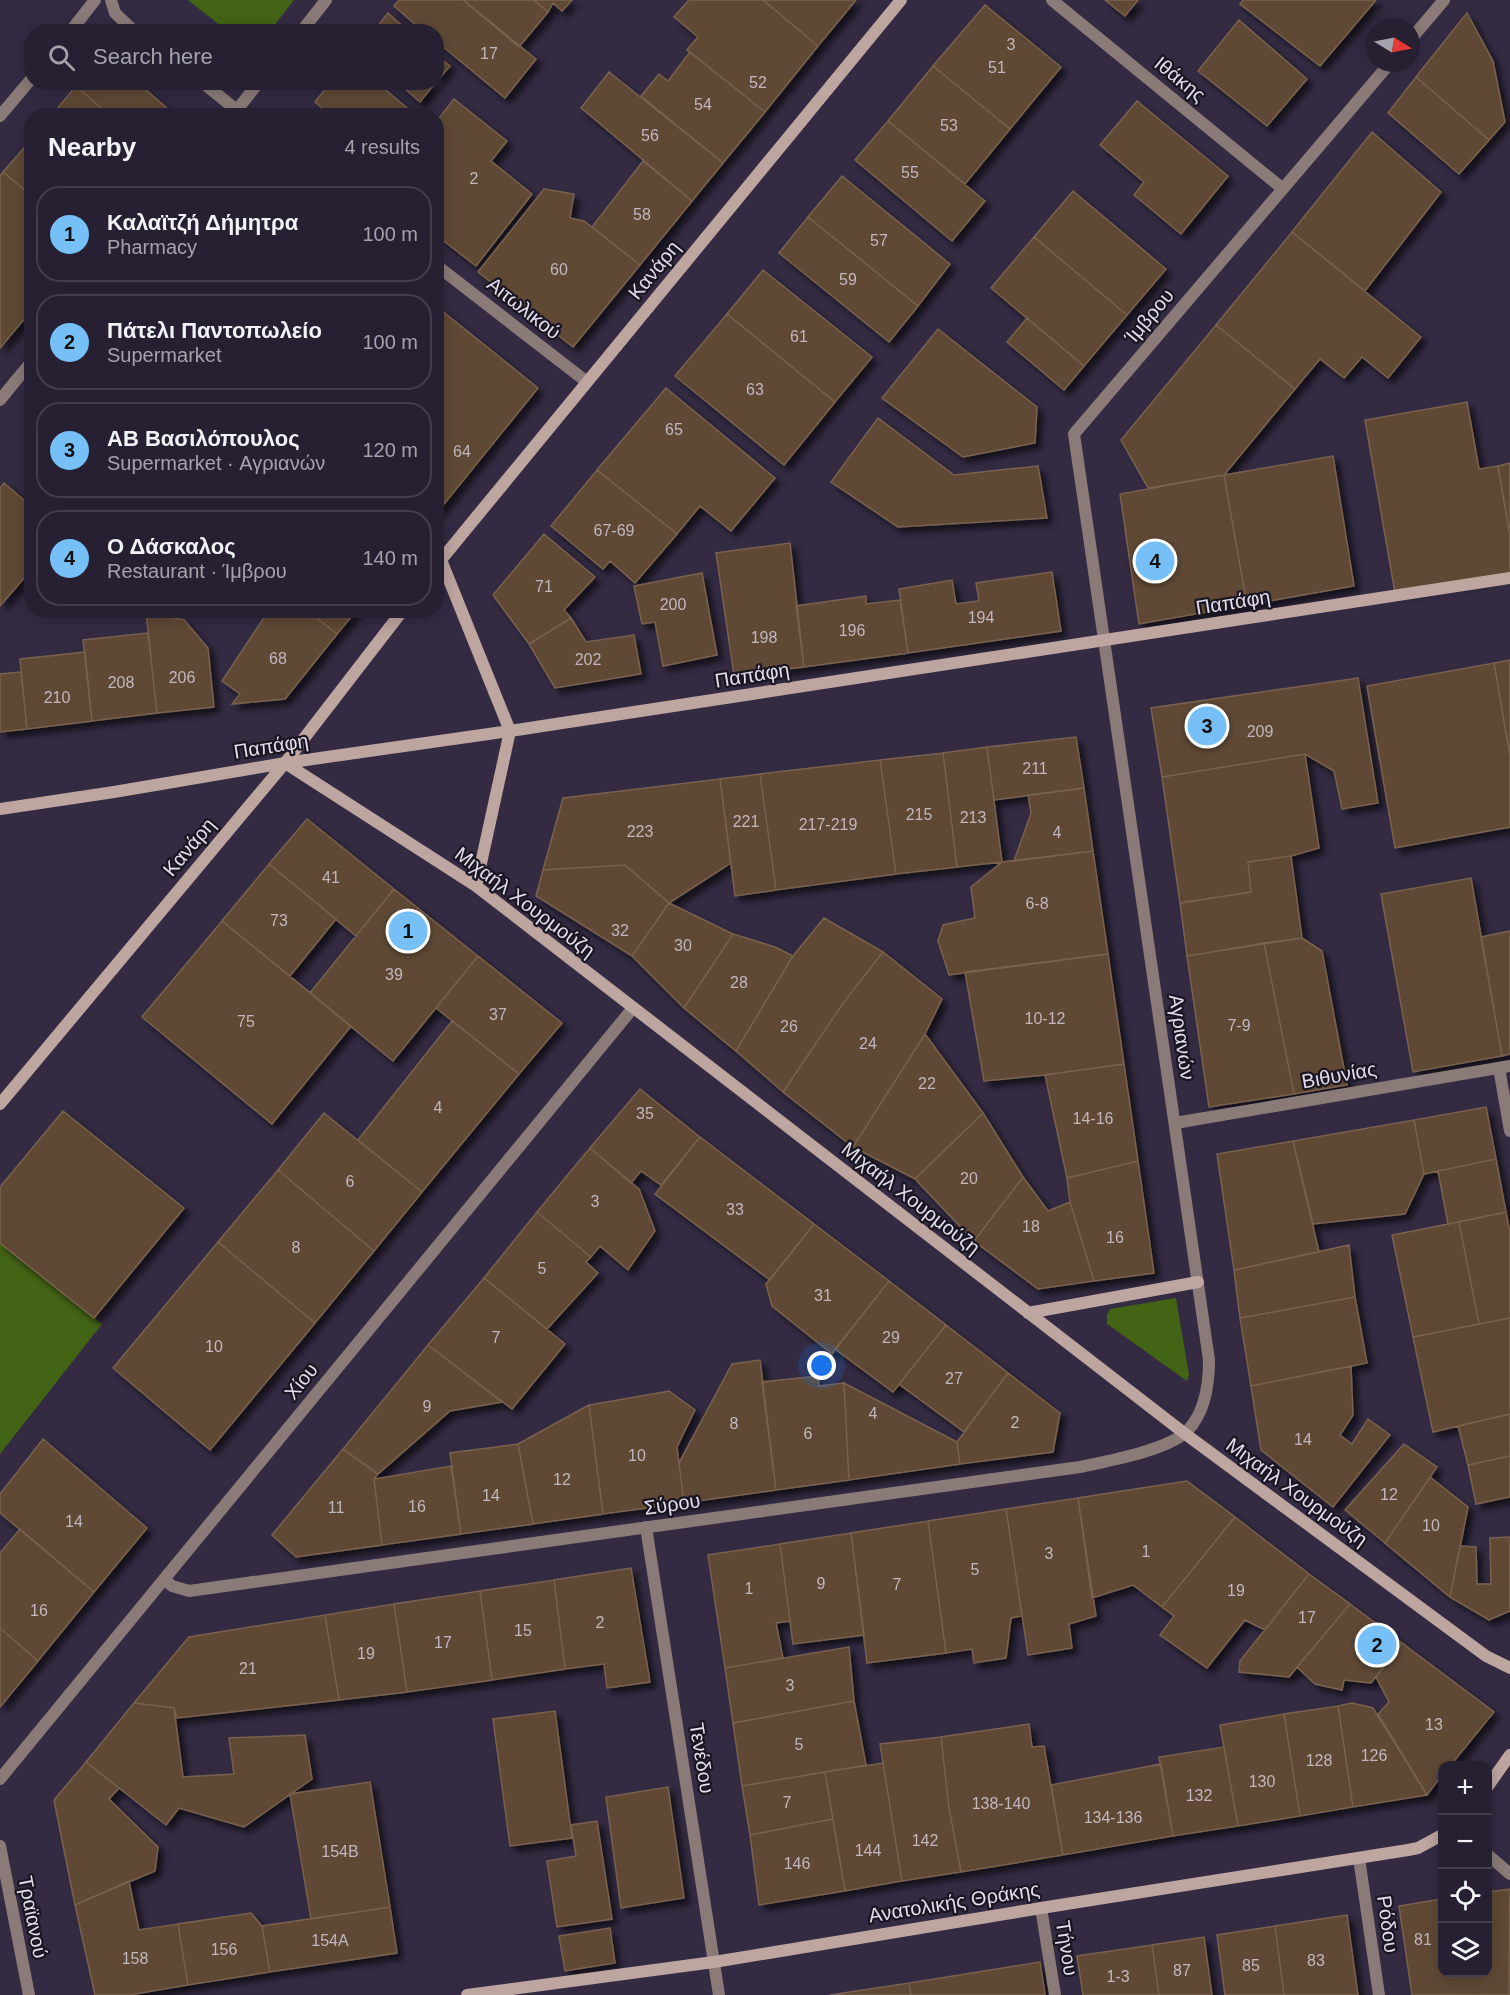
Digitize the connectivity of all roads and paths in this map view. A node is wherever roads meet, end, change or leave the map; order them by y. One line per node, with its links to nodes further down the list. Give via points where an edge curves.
1 (95, 0): 7 (street)
2 (111, 0): 8 (street, via 115,13)
3 (326, 0): 9 (street)
4 (901, 0): 21 (street, Κανάρη)
5 (1052, 0): 18 (street, Ιθάκης)
6 (1444, 0): 10 (street)
7 (76, 24)
8 (125, 24)
9 (307, 24)
10 (1420, 28)
11 (1382, 72): 18 (street, Ίμβρου)
12 (24, 88): 17 (street)
13 (211, 90): 15 (street)
14 (254, 90): 16 (street)
15 (231, 108)
16 (242, 108)
17 (0, 116)
18 (1283, 189): 27 (street, Ίμβρου, via 1074,434)
19 (444, 271): 21 (street, Αιτωλικού)
20 (24, 372): 22 (street)
21 (587, 382): 23 (street, Κανάρη)
22 (0, 400)
23 (444, 557)
24 (444, 575): 28 (street)
25 (1510, 578): 27 (street, Παπάφη)
26 (397, 618): 29 (street, Κανάρη)
27 (1104, 641): 28 (street, Παπάφη); 35 (street, Αγριανών)
28 (510, 731): 29 (street, Παπάφη); 31 (street)
29 (285, 763): 30 (street, Παπάφη); 31 (street, Μιχαήλ Χουρμούζη); 34 (street, Κανάρη)
30 (0, 809)
31 (476, 886): 32 (street, Μιχαήλ Χουρμούζη)
32 (633, 1008): 38 (street, Μιχαήλ Χουρμούζη); 41 (street, Χίου)
33 (1504, 1067): 35 (street, Βιθυνίας); 36 (street)
34 (0, 1104)
35 (1175, 1123): 37 (street, Αγριανών)
36 (1510, 1131)
37 (1198, 1282): 38 (street); 39 (street, Αγριανών, via 1209,1370 1201,1408)
38 (1028, 1313): 39 (street, Μιχαήλ Χουρμούζη)
39 (1184, 1434): 40 (street, Σύρου, via 1144,1452 1080,1467); 42 (street, Μιχαήλ Χουρμούζη, via 1486,1656)
40 (646, 1527): 41 (street, Σύρου, via 189,1591); 52 (street, Τενέδου)
41 (164, 1579): 44 (street, Χίου)
42 (1510, 1668)
43 (1510, 1755): 45 (street)
44 (0, 1779)
45 (1492, 1780)
46 (1438, 1838): 48 (street, Ανατολικής Θράκης, via 1418,1848)
47 (0, 1846): 53 (street, Τραϊανού)
48 (1359, 1858): 51 (street, Ανατολικής Θράκης); 57 (street, Ρόδου)
49 (1492, 1858): 50 (street)
50 (1510, 1874)
51 (1041, 1908): 52 (street, Ανατολικής Θράκης); 56 (street, Τήνου)
52 (714, 1962): 54 (street, Ανατολικής Θράκης); 55 (street, Τενέδου)
53 (28, 1995)
54 (468, 1995)
55 (719, 1995)
56 (1055, 1995)
57 (1379, 1995)

